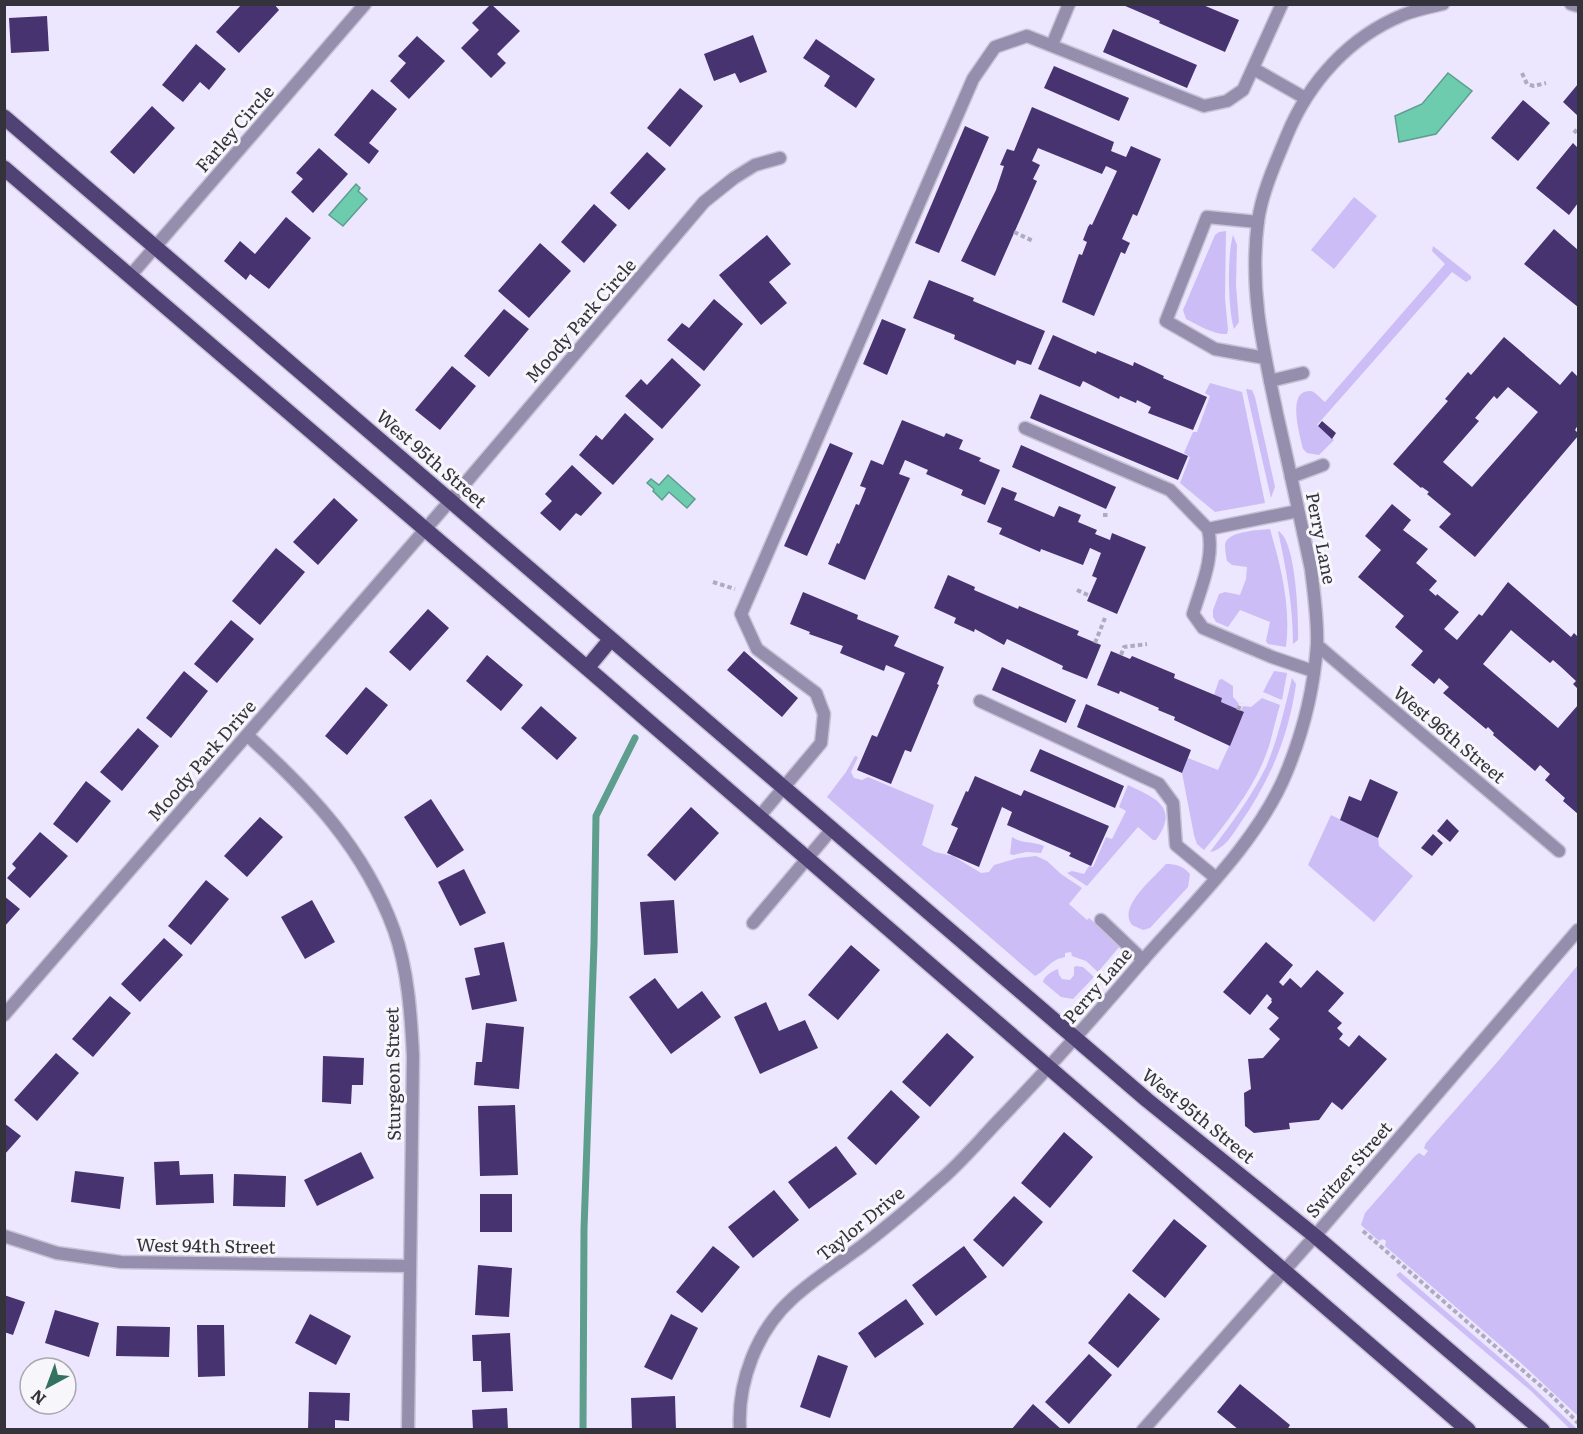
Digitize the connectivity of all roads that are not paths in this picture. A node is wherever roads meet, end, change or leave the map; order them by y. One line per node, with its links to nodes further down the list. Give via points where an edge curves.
1 (364, 4): 15 (street, Farley Circle)
2 (1069, 4): 8 (street)
3 (1282, 4): 9 (street)
4 (1443, 4): 6 (street, Perry Lane)
5 (1571, 4): 7 (street)
6 (1428, 6): 10 (street, Perry Lane, via 1367,34 1344,51)
7 (1578, 6)
8 (1052, 45): 9 (street, via 1204,106 1227,102 1243,90); 33 (street, via 1028,36 995,46 973,79 741,614 758,649 816,693 824,714 821,743)
9 (1254, 69): 10 (street)
10 (1305, 98): 14 (street, Perry Lane, via 1271,174)
11 (4, 117): 15 (main road, West 95th Street)
12 (780, 158): 23 (street, Moody Park Circle, via 755,165 704,202)
13 (4, 168): 16 (main road)
14 (1258, 222): 17 (street, Perry Lane, via 1254,273); 17 (street, via 1207,217 1166,321 1215,349)
15 (155, 246): 16 (street, Farley Circle); 23 (main road, West 95th Street)
16 (130, 276): 26 (main road)
17 (1265, 358): 19 (street, Perry Lane)
18 (1303, 373): 19 (street)
19 (1270, 381): 22 (street, Perry Lane)
20 (1025, 428): 25 (street, via 1170,490)
21 (1323, 465): 22 (street)
22 (1291, 477): 24 (street, Perry Lane)
23 (450, 500): 26 (street, Moody Park Circle); 27 (main road, West 95th Street)
24 (1298, 512): 25 (street); 28 (street, Perry Lane, via 1316,604)
25 (1208, 528): 30 (street, via 1211,541 1206,575 1193,614 1203,628)
26 (425, 529): 29 (main road); 32 (street, Moody Park Drive)
27 (611, 639): 29 (main road); 33 (main road, West 95th Street)
28 (1317, 645): 30 (street, Perry Lane); 36 (street, West 96th Street)
29 (587, 668): 34 (main road)
30 (1313, 671): 38 (street, Perry Lane, via 1287,774 1256,826)
31 (980, 701): 38 (street, via 1159,784 1173,803 1176,845)
32 (247, 735): 43 (street, Moody Park Drive); 48 (street, Sturgeon Street, via 311,796 341,831 365,867 394,930 411,1024)
33 (784, 786): 34 (street); 35 (main road, West 95th Street)
34 (759, 817): 37 (main road)
35 (832, 829): 37 (street); 44 (main road, West 95th Street)
36 (1560, 850)
37 (807, 859): 40 (street); 45 (main road)
38 (1216, 878): 42 (street, Perry Lane)
39 (1101, 920): 42 (street)
40 (753, 923)
41 (1578, 930): 47 (street, Switzer Street)
42 (1143, 960): 44 (street, Perry Lane)
43 (4, 1015)
44 (1076, 1037): 45 (street, Perry Lane); 47 (main road, West 95th Street)
45 (1049, 1067): 49 (main road); 51 (street, Taylor Drive, via 940,1181 775,1317 756,1348 745,1379)
46 (4, 1236): 48 (street, West 94th Street, via 57,1253 121,1262)
47 (1315, 1236): 49 (street, Switzer Street); 54 (main road, West 95th Street)
48 (410, 1266): 50 (street, Sturgeon Street)
49 (1284, 1270): 52 (street, Switzer Street); 53 (main road)
50 (408, 1430)
51 (740, 1430)
52 (1143, 1430)
53 (1468, 1430)
54 (1542, 1430)

